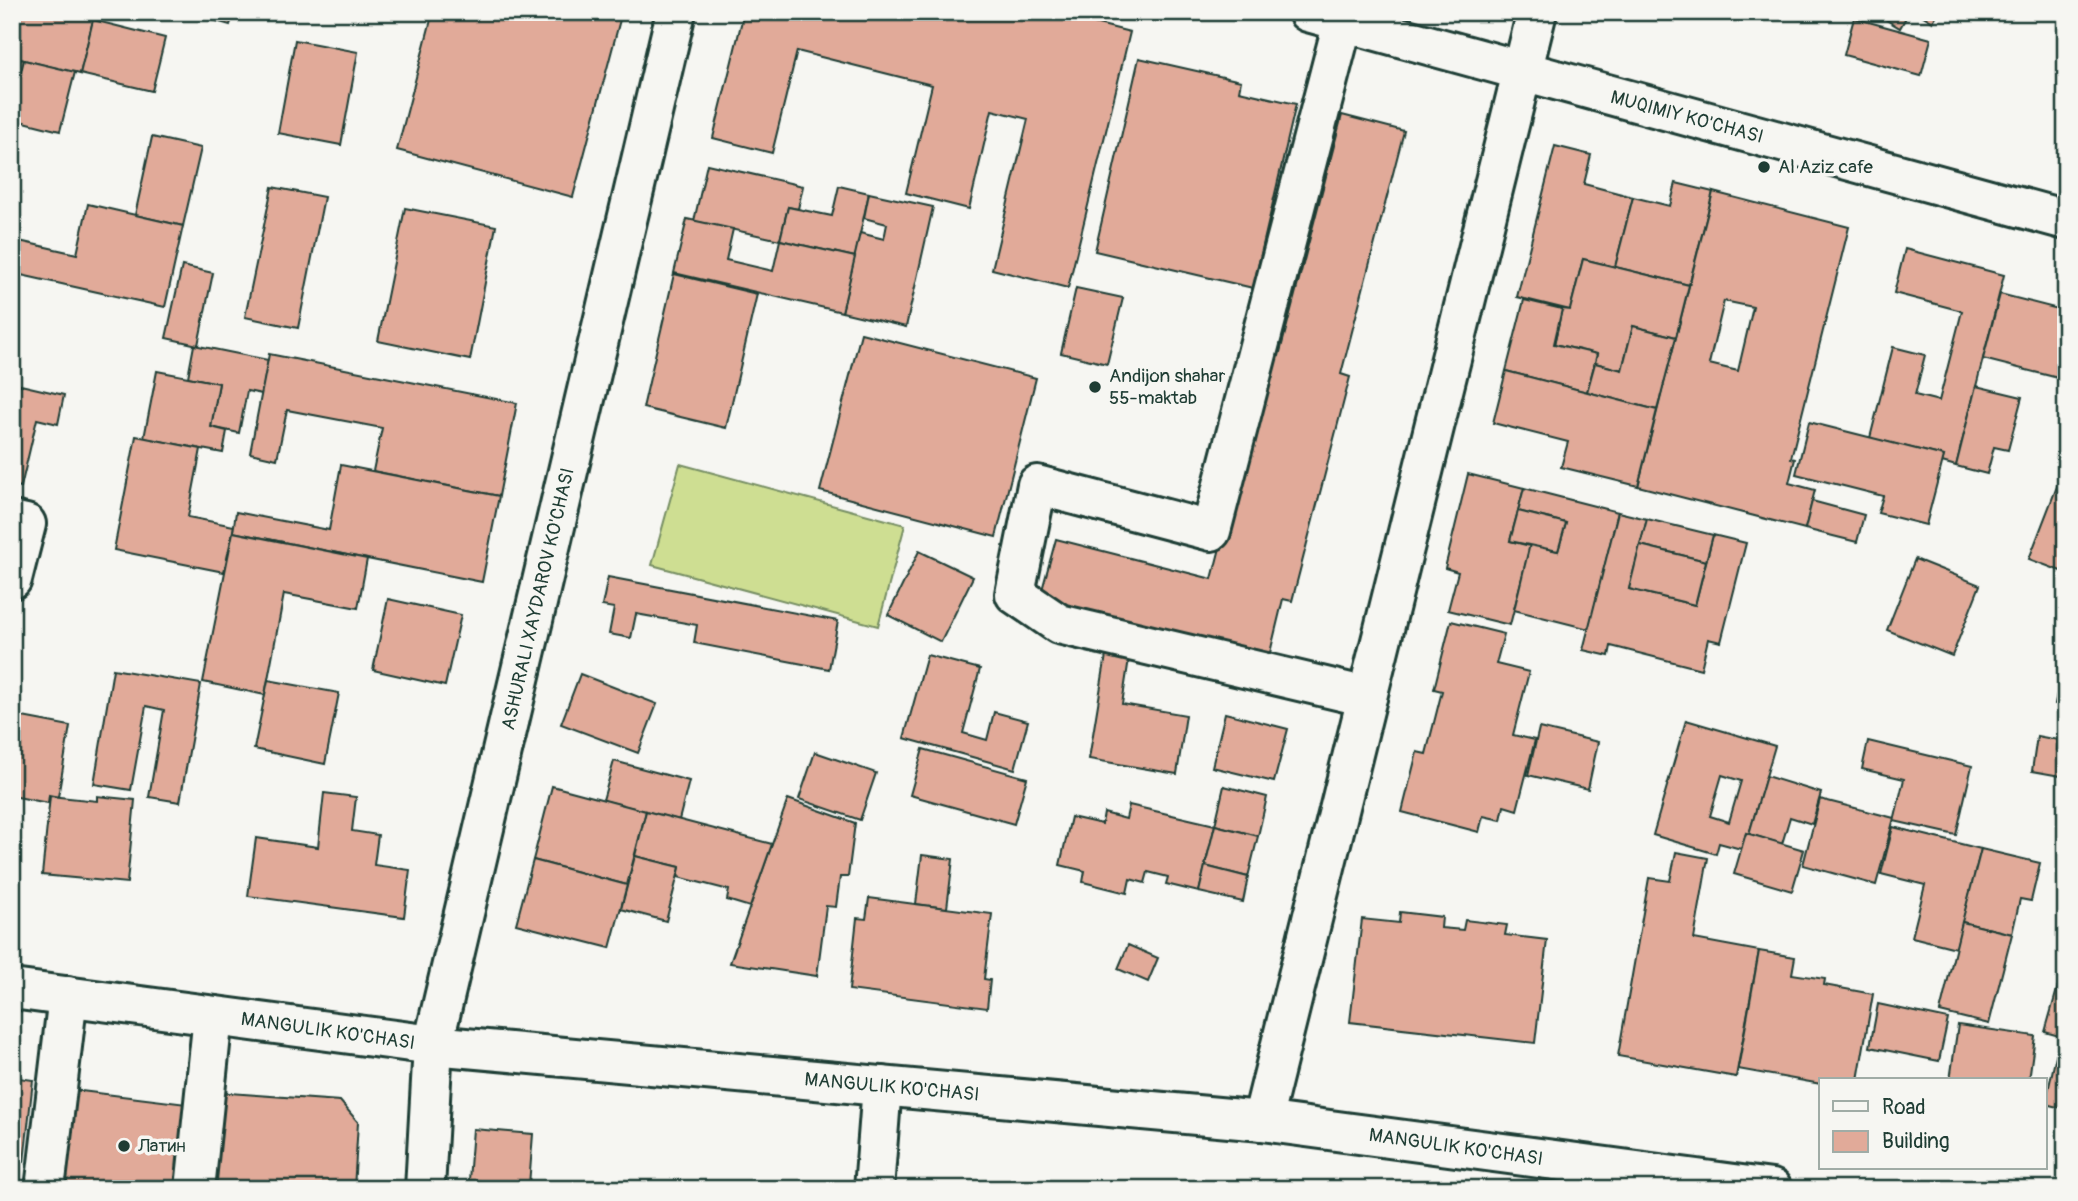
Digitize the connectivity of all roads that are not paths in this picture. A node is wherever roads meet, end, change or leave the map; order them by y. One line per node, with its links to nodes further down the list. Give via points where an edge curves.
1 (676, 12): 12 (street, ASHURALI XAYDAROV KO'CHASI)
2 (1537, 12): 4 (street)
3 (1325, 17): 4 (street, MUQIMIY KO'CHASI); 8 (street, via 1211,531 1037,485 1015,594 1059,625)
4 (1521, 72): 5 (street, MUQIMIY KO'CHASI); 8 (street)
5 (2066, 220)
6 (12, 521): 7 (street, via 26,524)
7 (12, 579)
8 (1367, 698): 14 (street)
9 (12, 989): 10 (street, MANGULIK KO'CHASI)
10 (68, 996): 11 (street, MANGULIK KO'CHASI); 16 (street)
11 (213, 1016): 12 (street, MANGULIK KO'CHASI); 17 (street)
12 (433, 1045): 13 (street, MANGULIK KO'CHASI); 18 (street, ASHURALI XAYDAROV KO'CHASI)
13 (882, 1086): 14 (street, MANGULIK KO'CHASI); 19 (street)
14 (1262, 1121): 15 (street, MANGULIK KO'CHASI)
15 (1645, 1180): 20 (street, MANGULIK KO'CHASI)
16 (45, 1189)
17 (195, 1189)
18 (425, 1189)
19 (874, 1189)
20 (1772, 1189)

